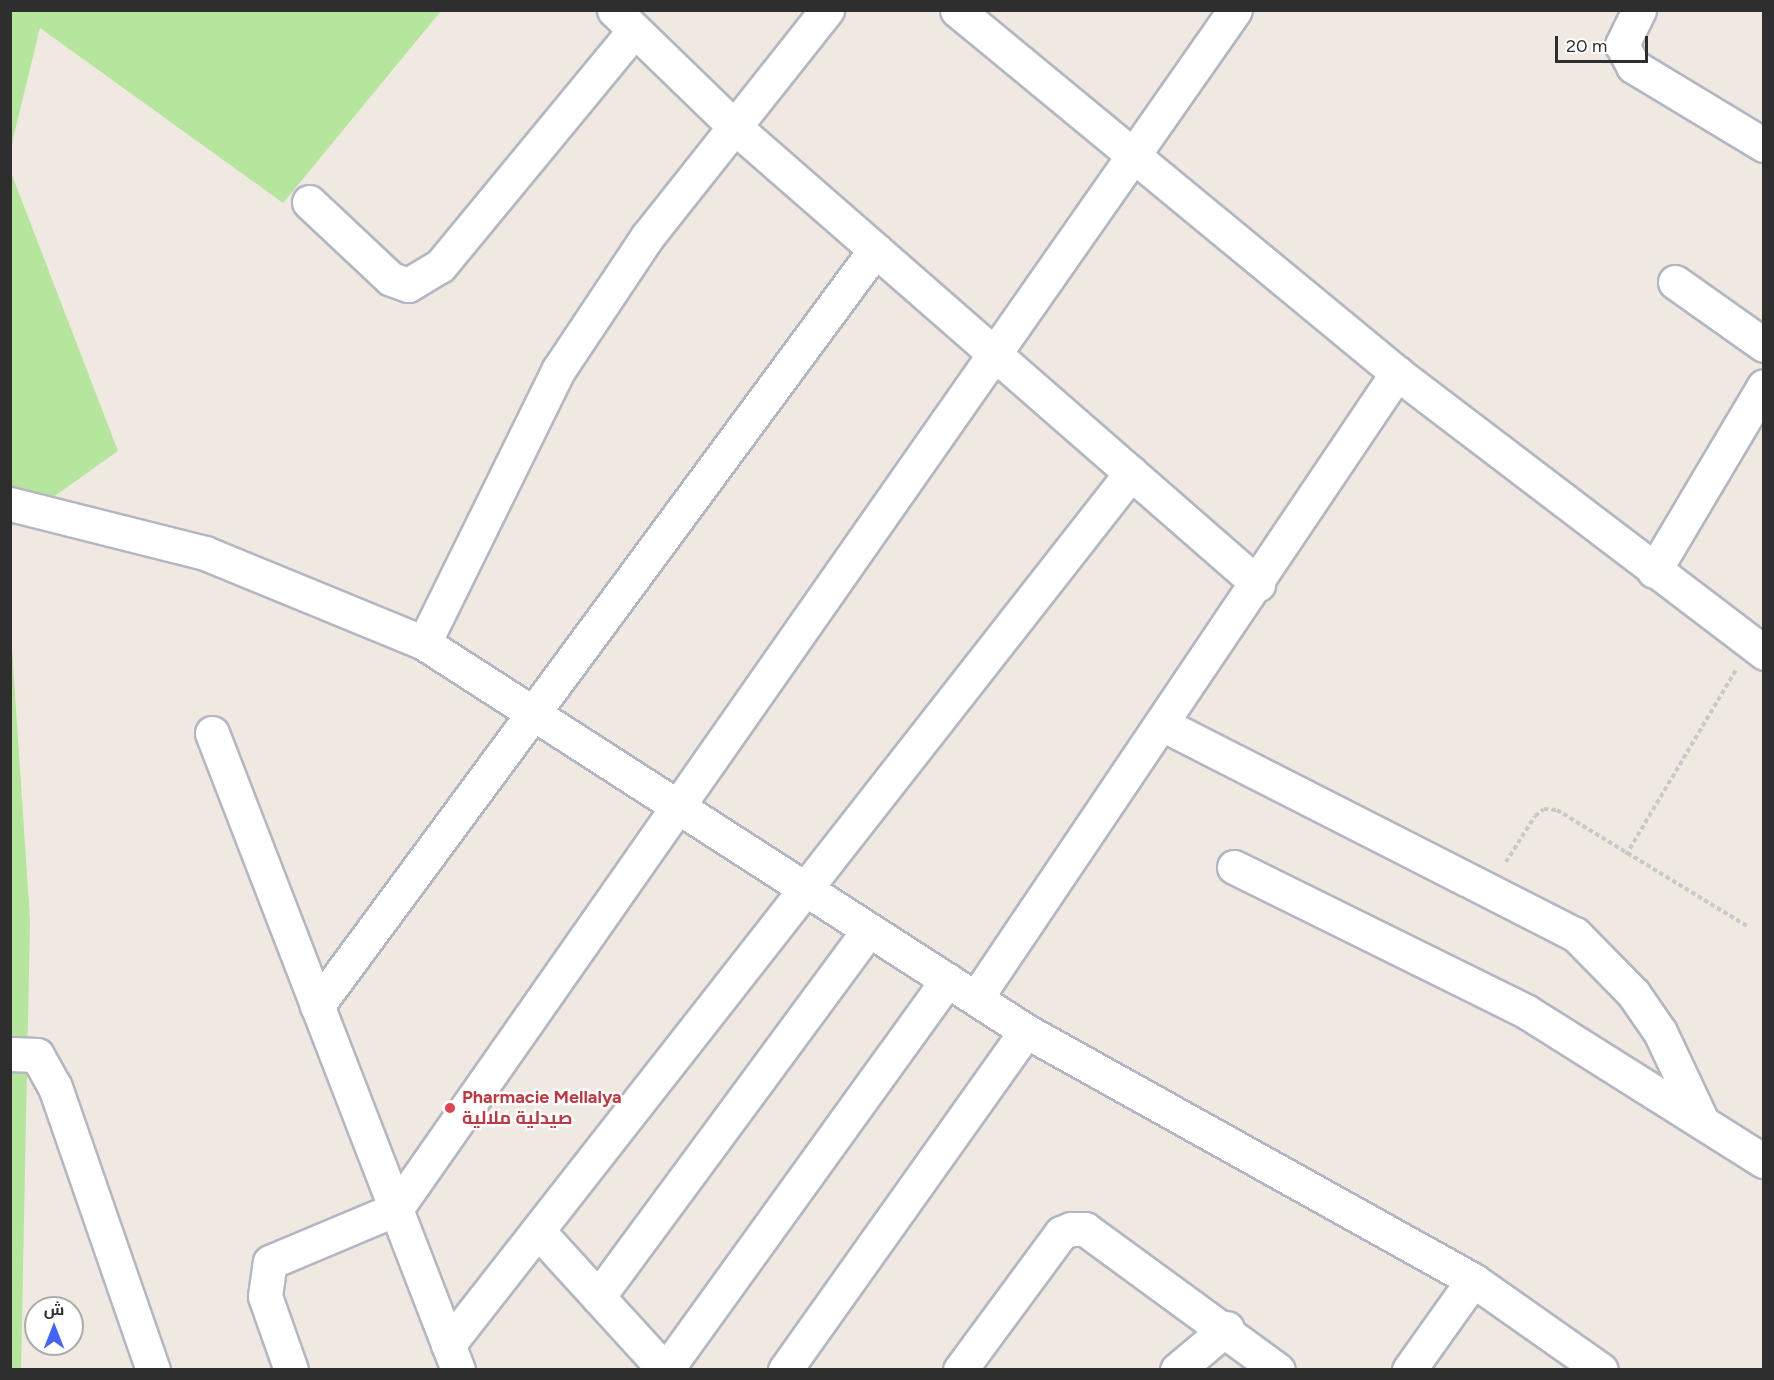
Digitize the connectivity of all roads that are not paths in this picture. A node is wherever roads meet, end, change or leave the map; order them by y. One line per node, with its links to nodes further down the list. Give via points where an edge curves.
1 (827, 10): 6 (street)
2 (957, 10): 8 (street)
3 (1235, 10): 8 (street)
4 (1639, 10): 7 (street, via 1623,45 1633,66)
5 (624, 21): 6 (street); 9 (street, via 440,266 408,285 391,279)
6 (736, 129): 10 (street); 20 (street, via 647,237 559,369)
7 (1764, 145)
8 (1135, 158): 13 (street); 14 (street)
9 (309, 202)
10 (875, 250): 13 (street); 22 (street)
11 (1675, 282): 12 (street)
12 (1764, 345)
13 (994, 354): 16 (street); 25 (street)
14 (1397, 373): 18 (street); 19 (street)
15 (1764, 386): 18 (street)
16 (1131, 473): 19 (street); 27 (street)
17 (10, 504): 20 (street, via 204,553)
18 (1654, 570): 21 (street)
19 (1258, 584): 23 (street)
20 (424, 643): 22 (street)
21 (1757, 648)
22 (533, 714): 25 (street); 31 (street)
23 (1162, 724): 30 (street); 34 (street, via 1575,934 1604,960 1660,1032)
24 (212, 733): 31 (street)
25 (677, 807): 27 (street); 36 (street)
26 (1234, 867): 34 (street, via 1527,1012)
27 (807, 890): 28 (street); 37 (street)
28 (869, 930): 29 (street); 39 (street)
29 (948, 980): 30 (street); 44 (street)
30 (976, 998): 32 (street)
31 (317, 1005): 36 (street)
32 (1026, 1031): 38 (street); 45 (street)
33 (10, 1054): 42 (street, via 37,1055 55,1087)
34 (1700, 1117): 35 (street)
35 (1764, 1161)
36 (396, 1209): 41 (street); 43 (street, via 270,1262 265,1296)
37 (538, 1231): 39 (street); 41 (street)
38 (1473, 1280): 49 (street); 50 (street)
39 (598, 1297): 44 (street)
40 (1227, 1328): 46 (street, via 1085,1229 1071,1229 1061,1233); 47 (street); 48 (street)
41 (453, 1358)
42 (153, 1370)
43 (291, 1370)
44 (665, 1370)
45 (785, 1370)
46 (960, 1370)
47 (1177, 1370)
48 (1278, 1370)
49 (1409, 1370)
50 (1601, 1370)

